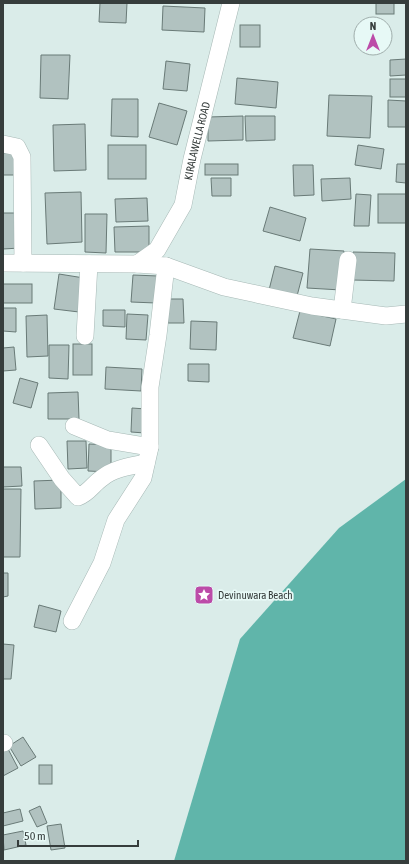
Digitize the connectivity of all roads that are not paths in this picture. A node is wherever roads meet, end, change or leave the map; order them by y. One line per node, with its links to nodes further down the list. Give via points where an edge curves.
1 (231, 3): 7 (street, KIRALAWELLA ROAD, via 183,205 157,250)
2 (3, 144): 5 (street, via 17,147 22,157)
3 (348, 260): 9 (street)
4 (3, 263): 5 (street)
5 (23, 264): 6 (street)
6 (89, 264): 7 (street); 11 (street)
7 (137, 264): 8 (street)
8 (166, 266): 9 (street, via 224,287); 14 (street, via 150,387)
9 (342, 310): 10 (street, via 386,316)
10 (406, 314)
11 (85, 336)
12 (74, 426): 14 (street)
13 (39, 445): 14 (street, via 78,497 85,494 102,477)
14 (148, 455): 15 (street, via 143,478 116,520 102,563)
15 (72, 620)

